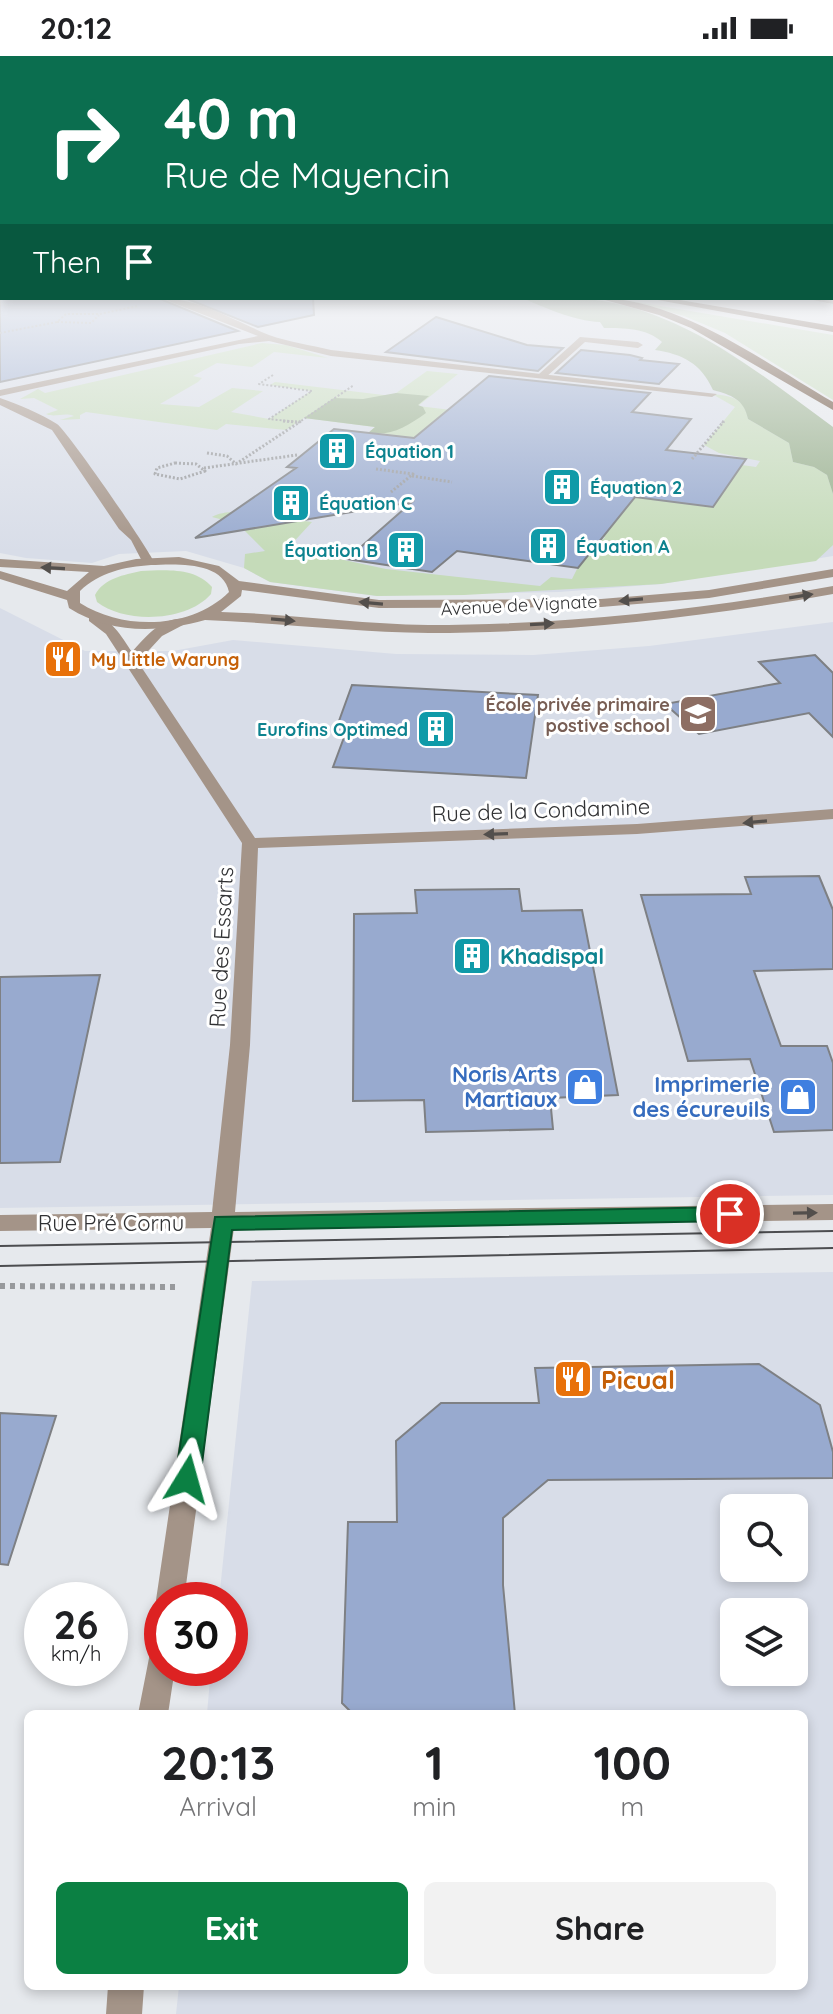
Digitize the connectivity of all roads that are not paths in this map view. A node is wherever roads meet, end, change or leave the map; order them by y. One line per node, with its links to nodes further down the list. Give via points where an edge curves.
1 (104, 370): 6 (street)
2 (488, 370): 5 (street)
3 (548, 370): 5 (street)
4 (769, 370): 9 (highway)
5 (542, 376): 7 (street)
6 (0, 393)
7 (712, 394)
8 (0, 401): 10 (street, via 56,428)
9 (829, 406)
10 (148, 562): 12 (street); 15 (street, via 206,566)
11 (0, 563): 12 (street, one-way to 11)
12 (106, 569): 17 (street, via 80,582)
13 (833, 573): 15 (street, Avenue de Vignate, one-way to 15, via 709,594 601,603 379,604)
14 (0, 575): 17 (street)
15 (236, 585): 18 (street, via 231,601)
16 (833, 590): 18 (street, Avenue de Vignate, one-way to 16, via 368,627 468,627 680,614)
17 (71, 597): 19 (street, Rue des Essarts, via 81,612)
18 (205, 616): 20 (street)
19 (94, 618): 20 (street, via 133,625); 21 (street, Rue des Essarts, via 111,631)
20 (178, 622): 21 (street, via 157,633)
21 (131, 661): 23 (street, Rue des Essarts)
22 (833, 814): 23 (street, Rue de la Condamine, one-way to 23, via 637,829)
23 (250, 843): 26 (street, Rue des Essarts, via 240,1045)
24 (833, 1212): 26 (street, Rue Pré Cornu, one-way to 24)
25 (0, 1223): 26 (street, Rue Pré Cornu)
26 (223, 1223): 27 (street, Rue des Essarts)
27 (173, 1582)
28 (157, 1686): 29 (street)
29 (154, 1710)
30 (126, 1990): 31 (street)
31 (124, 2014)

